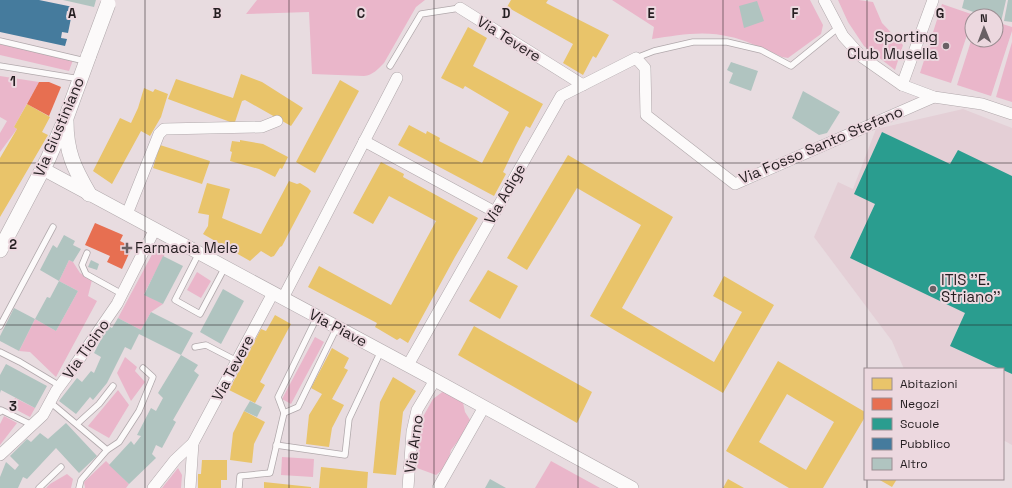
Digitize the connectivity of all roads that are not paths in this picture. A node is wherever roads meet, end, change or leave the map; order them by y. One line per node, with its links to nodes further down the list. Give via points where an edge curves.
1 (824, 0): 5 (street)
2 (933, 0): 14 (street)
3 (109, 2): 7 (main road, Via Giustiniano, bridge)
4 (460, 8): 10 (lane, Via Tevere, via 421,14); 13 (street, Via Tevere)
5 (839, 27): 8 (lane, via 791,66 761,50 727,42 694,42); 14 (street, via 843,36 862,57)
6 (0, 41): 7 (lane)
7 (88, 58): 12 (main road, Via Giustiniano)
8 (636, 58): 13 (street, Via Adige); 15 (street, Via Fosso Santo Stefano, via 645,68 646,115 735,184)
9 (0, 66): 12 (lane)
10 (390, 66)
11 (397, 78): 19 (street, Via Tevere)
12 (81, 79): 17 (main road, Via Giustiniano)
13 (583, 85): 22 (street, Via Adige, via 561,96)
14 (902, 86): 15 (street)
15 (934, 96): 16 (street, via 982,104)
16 (1012, 114)
17 (66, 118): 20 (main road, Via Giustiniano); 21 (main road, via 70,157)
18 (277, 121): 23 (street, via 262,127 164,129 159,134)
19 (364, 141): 22 (street); 31 (street, Via Tevere)
20 (43, 169): 21 (street, Via Piave); 26 (main road, Via Giustiniano)
21 (89, 194): 23 (street, Via Piave)
22 (495, 212): 39 (street, Via Adige)
23 (127, 214): 25 (street, Via Piave)
24 (53, 228): 33 (lane)
25 (155, 229): 28 (street, Via Piave); 30 (street, Via Ticino)
26 (0, 250)
27 (88, 253): 30 (lane, via 82,265 86,274)
28 (199, 253): 29 (street, Via Piave); 29 (lane, via 175,300 200,314)
29 (224, 267): 31 (street, Via Piave)
30 (122, 294): 42 (street, Via Ticino)
31 (278, 295): 32 (street, Via Piave); 38 (street, Via Tevere)
32 (317, 317): 34 (street, Via Piave); 47 (lane, via 278,397)
33 (0, 326)
34 (337, 327): 36 (street, Via Piave); 47 (lane, via 298,407)
35 (195, 347): 38 (lane, via 206,345)
36 (381, 351): 39 (street, Via Piave); 51 (lane, via 349,419 345,455)
37 (0, 352): 42 (lane)
38 (237, 361): 50 (street, Via Tevere)
39 (408, 365): 41 (street, Via Piave)
40 (143, 368): 52 (lane, via 153,377 138,411 119,442)
41 (435, 380): 45 (street, Via Piave); 60 (street, Via Arno, via 417,410 412,432)
42 (60, 386): 44 (street, Via Ticino)
43 (112, 386): 48 (lane, via 99,404)
44 (50, 402): 48 (lane); 49 (street, Via Ticino, via 43,415)
45 (484, 407): 61 (street); 62 (street, Via Piave)
46 (0, 412): 49 (lane, via 1,410)
47 (284, 413): 51 (lane)
48 (77, 424): 52 (lane)
49 (32, 425): 53 (street, Via Ticino)
50 (193, 442): 57 (street, Via Tevere); 58 (street, Via Tevere)
51 (276, 445): 59 (lane, via 270,472 240,476)
52 (108, 450): 56 (lane, via 81,480)
53 (0, 456)
54 (61, 467): 55 (lane)
55 (39, 488)
56 (79, 488)
57 (153, 488)
58 (190, 488)
59 (239, 488)
60 (408, 488)
61 (438, 488)
62 (632, 488)

